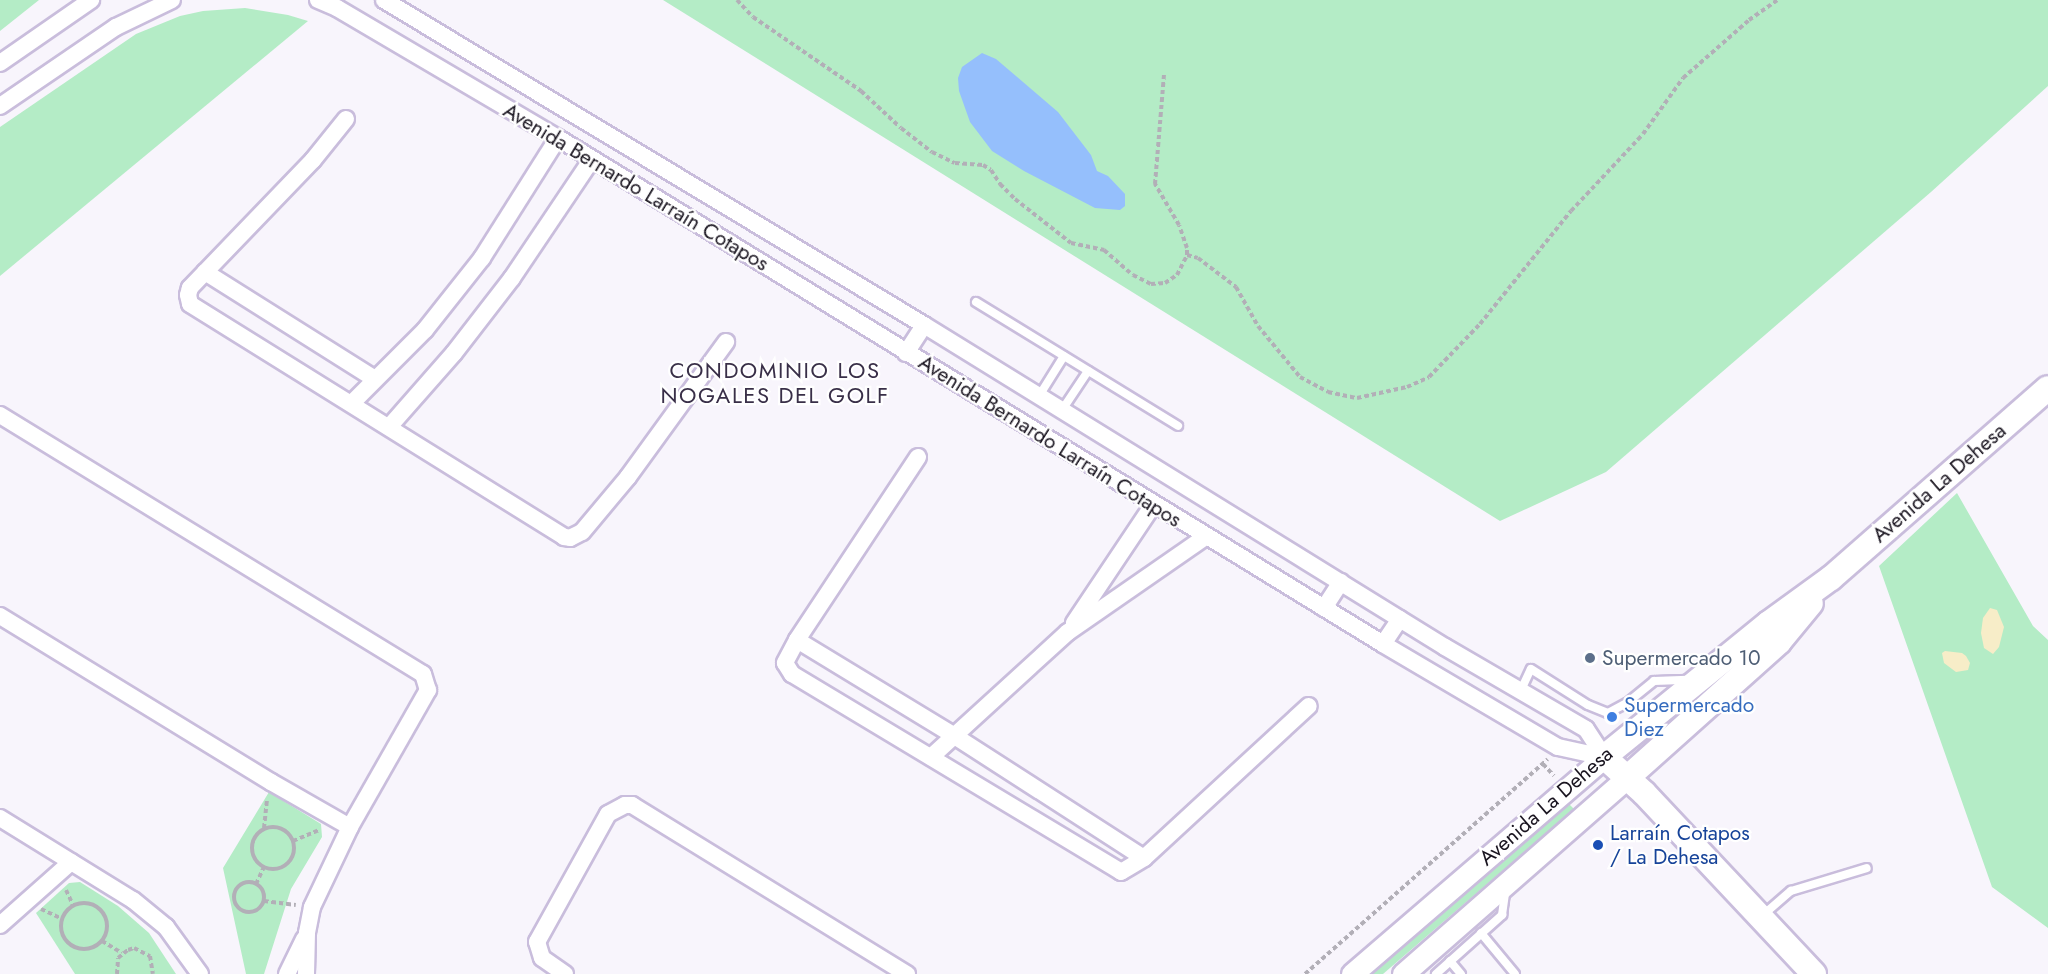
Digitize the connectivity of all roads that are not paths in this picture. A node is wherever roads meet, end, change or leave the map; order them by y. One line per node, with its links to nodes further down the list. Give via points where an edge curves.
1 (91, 0): 7 (street)
2 (172, 0): 6 (street)
3 (318, 0): 5 (street, Avenida Bernardo Larraín Cotapos)
4 (384, 0): 14 (street, Avenida Bernardo Larraín Cotapos)
5 (339, 4): 10 (street, Avenida Bernardo Larraín Cotapos)
6 (142, 5): 8 (street)
7 (0, 63)
8 (0, 106)
9 (346, 119): 12 (street, via 313,160)
10 (558, 138): 11 (street, Avenida Bernardo Larraín Cotapos); 19 (street, via 482,258 424,330)
11 (592, 159): 16 (street, Avenida Bernardo Larraín Cotapos); 26 (street, via 512,278 454,353)
12 (205, 272): 19 (street); 22 (street, via 190,288 189,300 194,307)
13 (976, 302): 17 (lane)
14 (924, 326): 16 (street); 21 (street, Avenida Bernardo Larraín Cotapos)
15 (726, 342): 26 (street, via 627,477 582,531 570,538)
16 (906, 353): 28 (street, Avenida Bernardo Larraín Cotapos)
17 (1064, 356): 18 (lane); 21 (lane)
18 (1088, 371): 23 (lane); 25 (lane)
19 (375, 379): 22 (street)
20 (2048, 388): 30 (main road, Avenida La Dehesa)
21 (1039, 396): 23 (street, Avenida Bernardo Larraín Cotapos)
22 (352, 403): 26 (street)
23 (1062, 410): 31 (street, Avenida Bernardo Larraín Cotapos)
24 (0, 415): 46 (street, via 423,674 428,690)
25 (1178, 426)
26 (389, 427)
27 (918, 457): 36 (street)
28 (1153, 505): 29 (street, Avenida Bernardo Larraín Cotapos); 35 (street)
29 (1205, 537): 32 (street, Avenida Bernardo Larraín Cotapos); 35 (street)
30 (1831, 578): 38 (main road, Avenida La Dehesa); 44 (main road, Avenida La Dehesa, via 1779,642)
31 (1341, 582): 32 (street); 34 (street, Avenida Bernardo Larraín Cotapos)
32 (1324, 608): 37 (street, Avenida Bernardo Larraín Cotapos)
33 (0, 616): 46 (street)
34 (1400, 619): 37 (street); 39 (street, Avenida Bernardo Larraín Cotapos)
35 (1068, 632): 41 (street)
36 (797, 640): 41 (street); 42 (street, via 785,663 789,671)
37 (1383, 644): 43 (street, Avenida Bernardo Larraín Cotapos, via 1558,747)
38 (1697, 680): 39 (lane, via 1654,681 1608,713 1531,669); 43 (main road, Avenida La Dehesa)
39 (1521, 690): 43 (street, Avenida Bernardo Larraín Cotapos, via 1586,729)
40 (1310, 706): 47 (street)
41 (953, 735): 42 (street); 47 (street)
42 (931, 757): 47 (street, via 1117,871 1125,871)
43 (1604, 757): 44 (main road, Avenida Bernardo Larraín Cotapos); 64 (street, Avenida La Dehesa)
44 (1627, 778): 50 (street, Avenida La Dehesa); 51 (main road, Avenida Bernardo Larraín Cotapos)
45 (0, 818): 48 (street)
46 (350, 827): 54 (street, via 312,907)
47 (1144, 858)
48 (71, 862): 52 (street); 53 (street, via 133,900)
49 (1867, 868): 51 (lane, via 1791,891)
50 (1506, 883): 55 (lane, via 1502,915); 57 (street, Avenida La Dehesa)
51 (1762, 917): 68 (main road, Avenida Bernardo Larraín Cotapos)
52 (0, 926)
53 (166, 927): 58 (street); 59 (street)
54 (307, 933): 60 (street); 61 (street)
55 (1481, 933): 56 (lane); 67 (lane)
56 (1450, 961): 65 (lane); 66 (lane)
57 (1413, 969)
58 (184, 974)
59 (200, 974)
60 (287, 974)
61 (306, 974)
62 (565, 974): 63 (street, via 542,958 537,942 608,814 626,805)
63 (907, 974)
64 (1352, 974)
65 (1436, 974)
66 (1461, 974)
67 (1515, 974)
68 (1814, 974)

